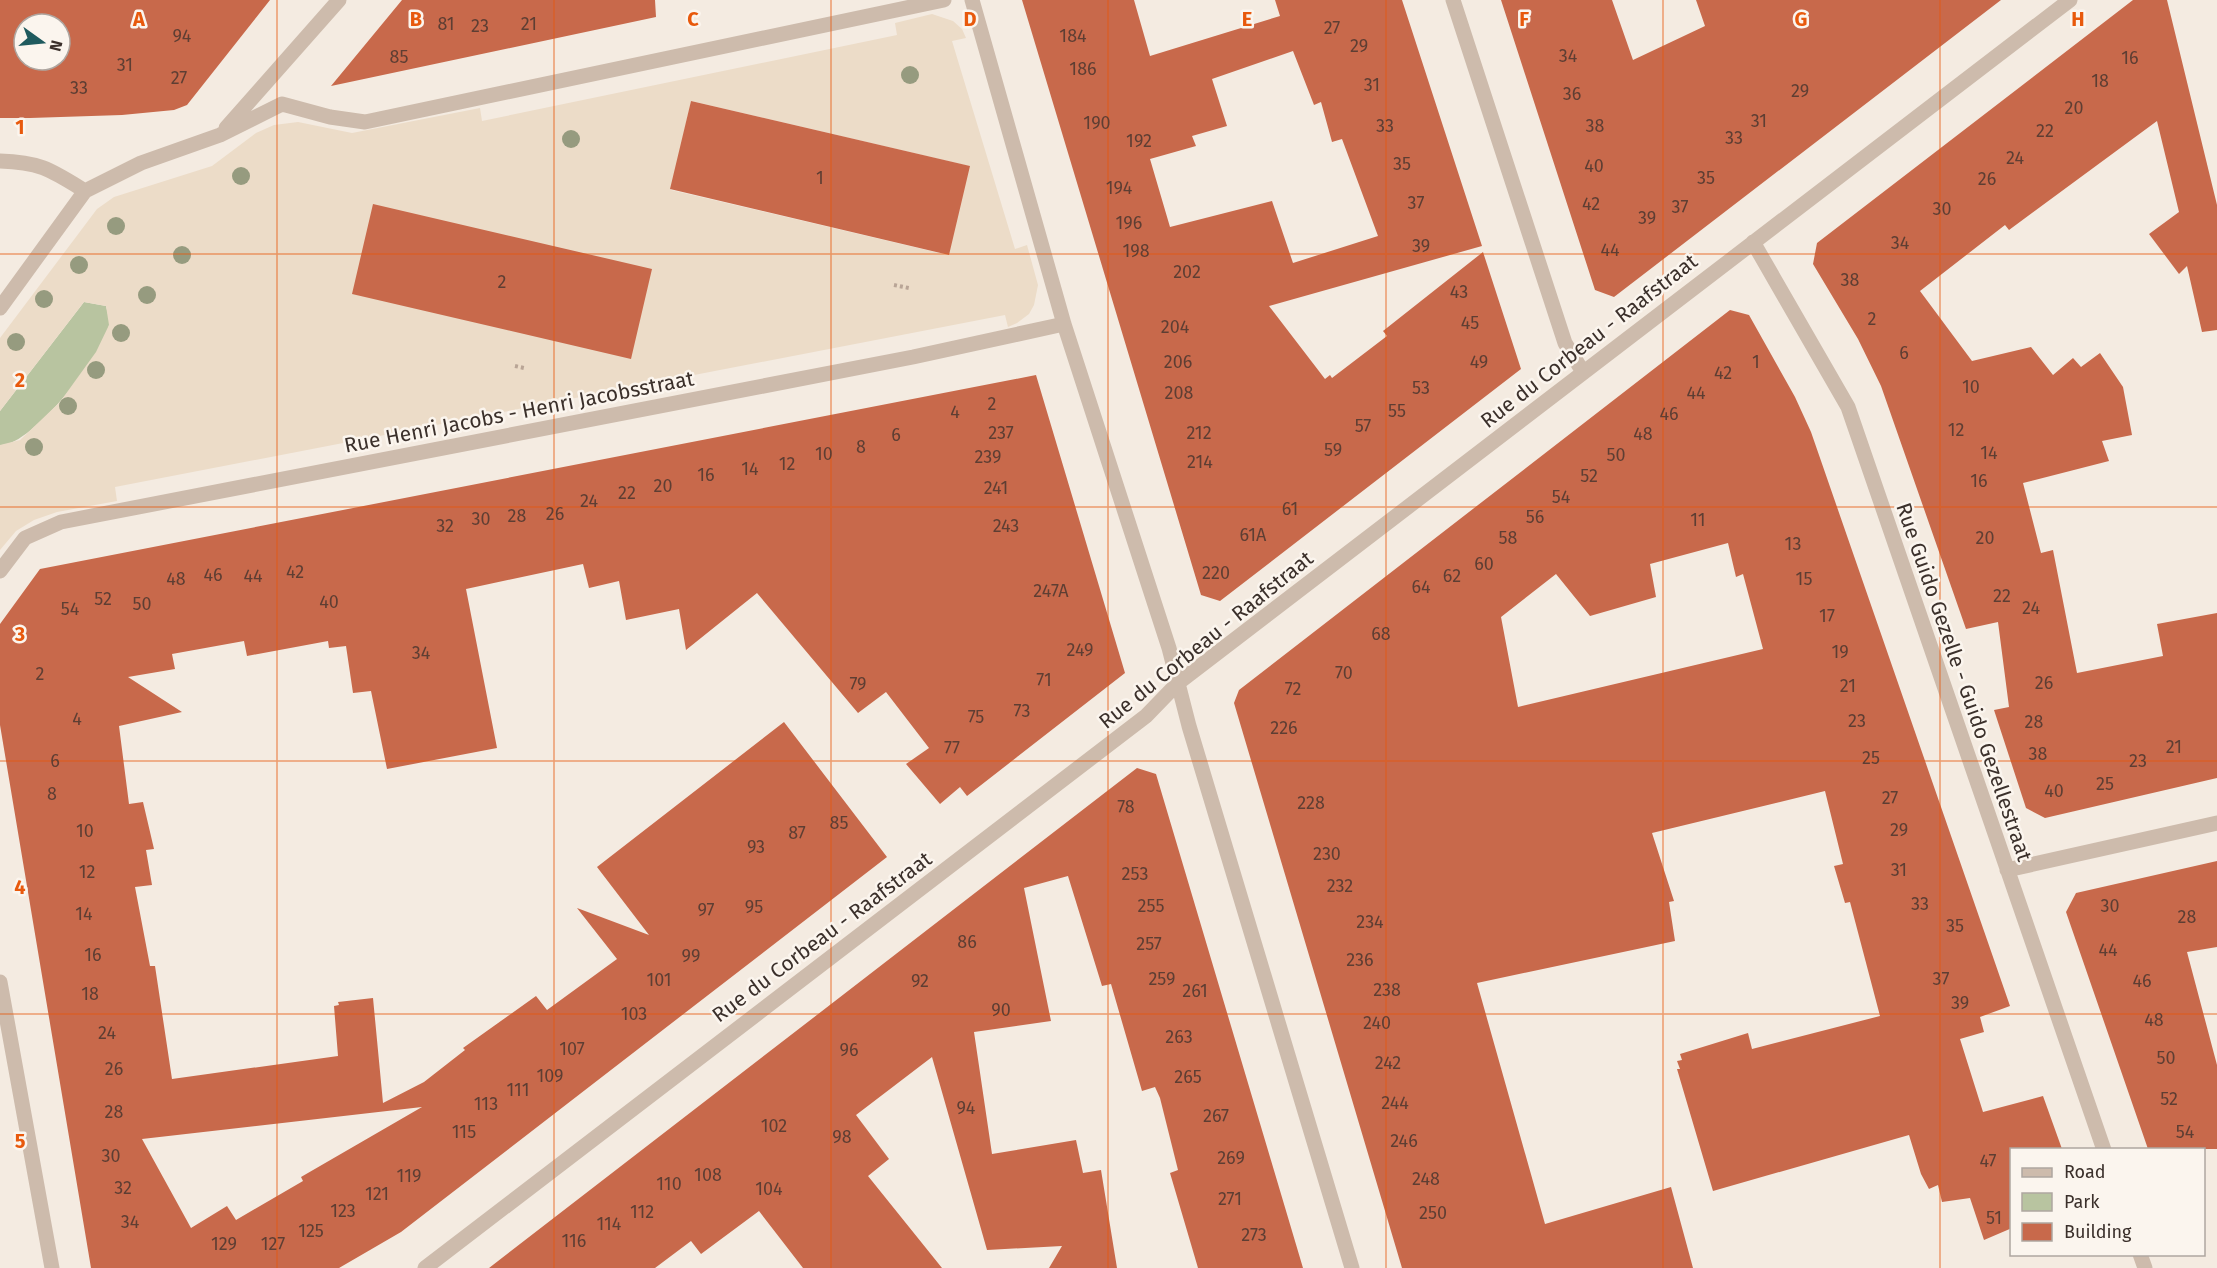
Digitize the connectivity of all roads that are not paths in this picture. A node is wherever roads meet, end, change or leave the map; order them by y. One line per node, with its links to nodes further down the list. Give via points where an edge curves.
1 (339, 0): 6 (street)
2 (944, 0): 6 (street, via 365,122 282,104)
3 (972, 0): 11 (street)
4 (1453, 0): 12 (street, via 1565,343)
5 (2070, 0): 9 (street, Rue du Corbeau - Raafstraat)
6 (220, 135): 8 (street, via 141,163)
7 (0, 161): 8 (street, via 31,162)
8 (84, 191): 10 (street)
9 (1753, 242): 12 (street, Rue du Corbeau - Raafstraat); 16 (street, Rue Guido Gezelle - Guido Gezellestraat, via 1848,407)
10 (0, 308)
11 (1064, 324): 13 (street, Rue Henri Jacobs - Henri Jacobsstraat, via 913,357 61,522 25,538); 14 (street)
12 (1583, 372): 14 (street, Rue du Corbeau - Raafstraat)
13 (0, 571)
14 (1178, 683): 20 (street, Rue du Corbeau - Raafstraat, via 1146,716); 21 (street)
15 (2217, 823): 16 (street)
16 (2007, 870): 18 (street, Rue Guido Gezelle - Guido Gezellestraat)
17 (0, 982): 19 (street)
18 (2104, 1148)
19 (52, 1268)
20 (425, 1268)
21 (1352, 1268)

